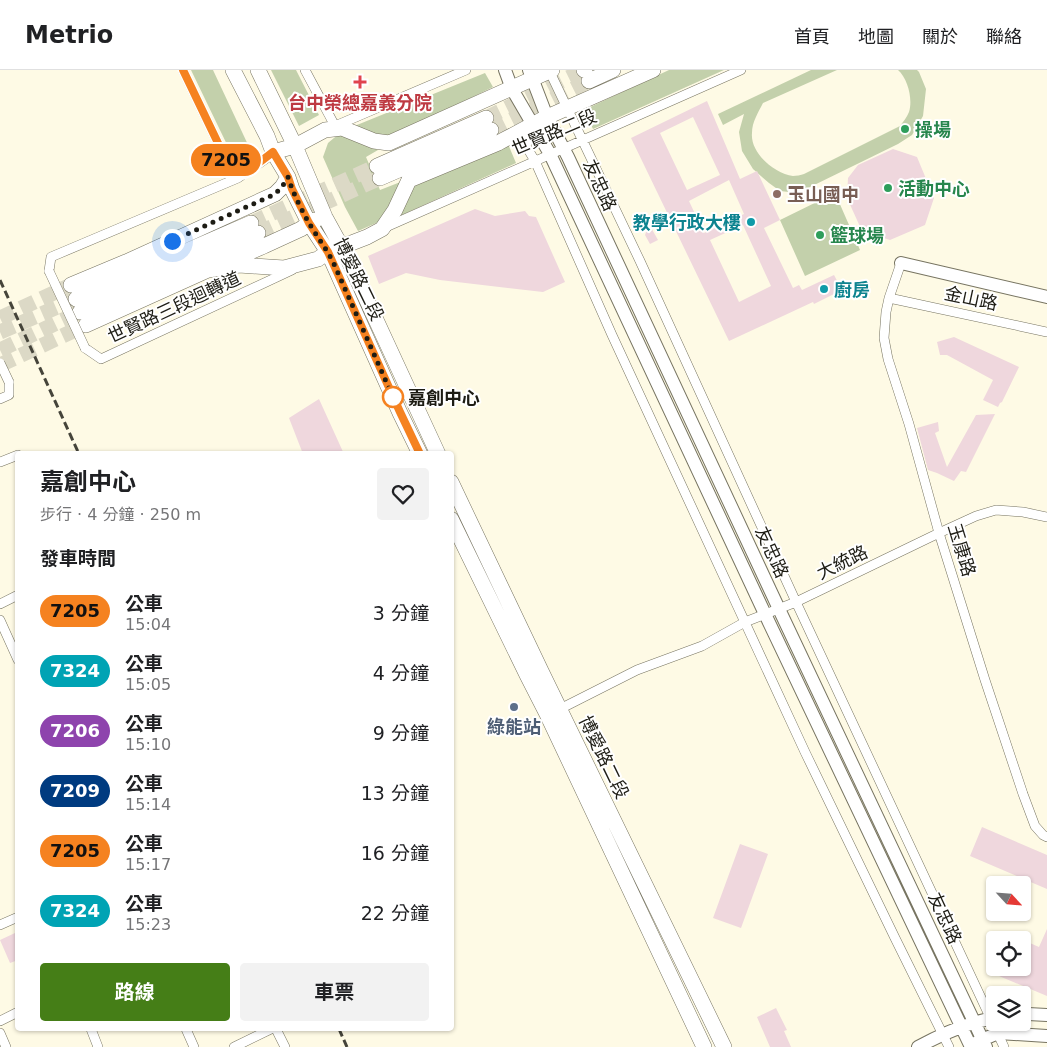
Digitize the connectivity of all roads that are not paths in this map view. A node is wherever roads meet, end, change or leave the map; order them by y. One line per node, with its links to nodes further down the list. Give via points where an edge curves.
1 (184, 70): 26 (street, via 228,164)
2 (233, 70): 22 (main road, 博愛路二段)
3 (258, 70): 20 (main road, 博愛路二段)
4 (306, 70): 18 (street)
5 (466, 70): 18 (street)
6 (505, 70): 13 (street, 友忠路)
7 (550, 70): 11 (main road); 14 (street, 友忠路)
8 (613, 70): 12 (main road, 世賢路二段)
9 (653, 70): 14 (main road, 世賢路二段)
10 (741, 70): 19 (street, 世賢路二段)
11 (531, 74): 13 (main road); 15 (street, 友忠路)
12 (586, 74)
13 (512, 89): 17 (street, 友忠路); 18 (main road, via 389,143 374,141 342,128)
14 (567, 108): 15 (main road, 世賢路二段); 19 (street, 友忠路)
15 (548, 117): 17 (main road, 世賢路二段); 21 (street, 友忠路)
16 (489, 124): 25 (main road, 世賢路二段)
17 (534, 125): 23 (street, 友忠路); 24 (street, via 526,146); 30 (main road, 世賢路二段, via 410,180)
18 (330, 128): 20 (main road)
19 (583, 141): 21 (street, 世賢路二段); 50 (street, 友忠路)
20 (295, 146): 22 (main road); 28 (main road, 博愛路二段)
21 (564, 149): 23 (street, 世賢路二段); 52 (street, 友忠路)
22 (273, 152): 26 (street); 27 (main road, 博愛路二段)
23 (550, 154): 24 (street, 世賢路二段); 53 (street, 友忠路)
24 (535, 161): 30 (street, 世賢路二段); 55 (street)
25 (378, 172)
26 (244, 174): 32 (street, 世賢路三段迴轉道, bridge, via 51,257 49,271 85,348 101,359)
27 (288, 177): 29 (main road, 博愛路二段); 37 (main road, via 275,194 126,262)
28 (325, 217): 29 (main road); 32 (main road, 博愛路二段)
29 (309, 223): 31 (main road, via 301,229); 32 (main road, 博愛路二段)
30 (382, 229): 32 (main road)
31 (258, 234): 34 (main road); 37 (main road)
32 (328, 253): 34 (main road, via 284,268 239,265); 41 (main road, 博愛路二段); 42 (main road, 博愛路二段)
33 (900, 263): 35 (street, 金山路); 36 (street, 玉康路)
34 (208, 270): 37 (main road)
35 (1047, 297)
36 (889, 298): 38 (street, 金山路); 48 (street, 玉康路, via 884,338 888,359)
37 (78, 305)
38 (1047, 332)
39 (0, 363): 40 (street, bridge, via 9,382 9,395)
40 (0, 399)
41 (419, 451)
42 (436, 451)
43 (15, 456): 44 (street)
44 (0, 462)
45 (454, 489): 57 (main road, 博愛路二段)
46 (1047, 516): 48 (street, 大統路, via 996,510)
47 (454, 525): 57 (main road, 博愛路二段, via 527,675)
48 (939, 532): 50 (street, 大統路); 58 (street, 玉康路, via 1035,826)
49 (15, 596): 51 (street)
50 (796, 602): 52 (street, 大統路); 61 (street, 友忠路)
51 (0, 604)
52 (779, 609): 53 (street, 大統路); 67 (street, 友忠路)
53 (765, 614): 55 (street, 大統路); 68 (street, 友忠路)
54 (0, 620): 56 (street)
55 (745, 622): 57 (street, 大統路, via 702,646 637,670); 75 (street)
56 (15, 653)
57 (553, 712): 84 (main road, 博愛路二段); 85 (main road, 博愛路二段)
58 (1047, 837)
59 (15, 918): 60 (street)
60 (0, 925)
61 (986, 1003)
62 (15, 1014): 66 (street)
63 (1031, 1014): 64 (street)
64 (1047, 1015)
65 (986, 1020): 67 (street)
66 (0, 1021)
67 (975, 1023): 68 (street); 77 (street, 友忠路)
68 (962, 1027): 75 (street); 78 (street, 友忠路)
69 (92, 1031): 80 (street)
70 (187, 1031): 81 (street)
71 (266, 1031): 82 (street)
72 (277, 1031): 83 (street)
73 (0, 1033): 79 (street)
74 (998, 1033): 76 (street); 77 (street); 88 (street, 友忠路)
75 (942, 1034): 86 (street); 87 (street)
76 (1047, 1036)
77 (985, 1044): 78 (street)
78 (968, 1046)
79 (6, 1047)
80 (98, 1047)
81 (194, 1047)
82 (234, 1047)
83 (285, 1047)
84 (704, 1047)
85 (724, 1047)
86 (918, 1047)
87 (949, 1047)
88 (1004, 1047)

